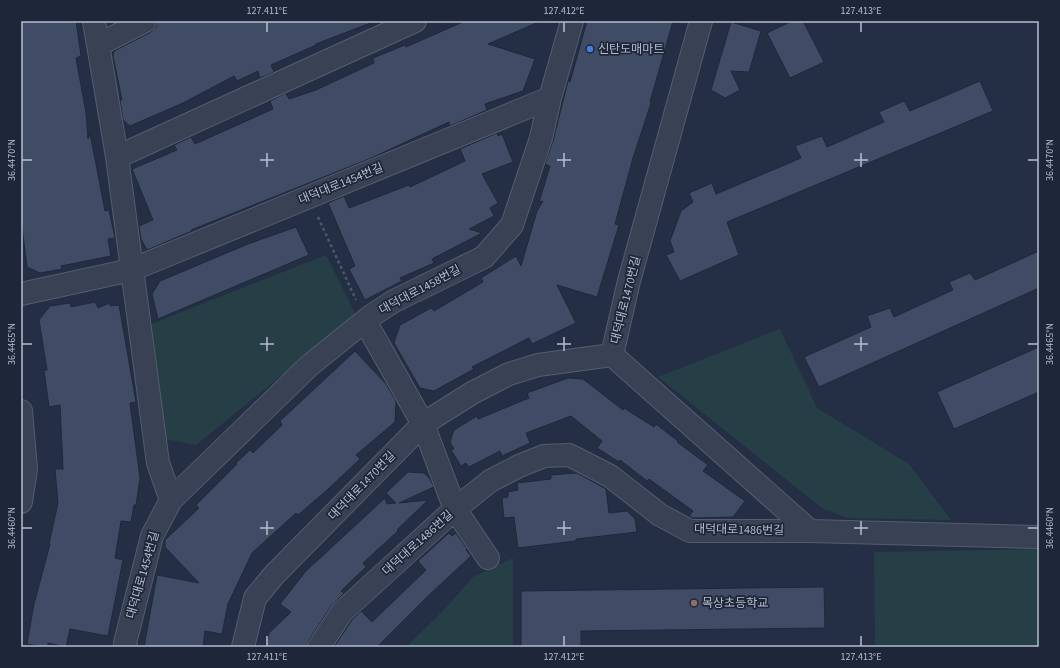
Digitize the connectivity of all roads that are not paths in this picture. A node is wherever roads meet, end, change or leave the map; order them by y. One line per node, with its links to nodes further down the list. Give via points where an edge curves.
1 (94, 21): 6 (street)
2 (145, 21): 6 (street)
3 (415, 21): 8 (street)
4 (572, 21): 7 (street, 대덕대로1458번길)
5 (701, 21): 12 (street, 대덕대로1470번길, via 629,281)
6 (98, 45): 8 (street)
7 (550, 98): 9 (street, 대덕대로1454번길); 11 (street, 대덕대로1458번길, via 541,138 512,225 484,257 394,301)
8 (117, 157): 9 (street)
9 (131, 270): 10 (street, 대덕대로1454번길); 15 (street, via 158,463)
10 (21, 294)
11 (365, 322): 14 (street); 15 (street, 대덕대로1458번길, via 310,365)
12 (612, 355): 14 (street, 대덕대로1470번길, via 538,364 509,374 472,393); 18 (street)
13 (21, 411): 16 (street, via 26,469)
14 (423, 424): 17 (street); 22 (street, 대덕대로1470번길, via 274,575 255,598)
15 (171, 500): 21 (street, 대덕대로1454번길, via 152,536)
16 (21, 502)
17 (455, 509): 18 (street, 대덕대로1486번길, via 490,481 518,466 544,456 569,455 610,476 660,515 690,530); 20 (street); 23 (street, 대덕대로1486번길, via 342,612)
18 (810, 531): 19 (street, 대덕대로1486번길)
19 (1039, 537)
20 (488, 558)
21 (126, 647)
22 (243, 647)
23 (319, 647)

